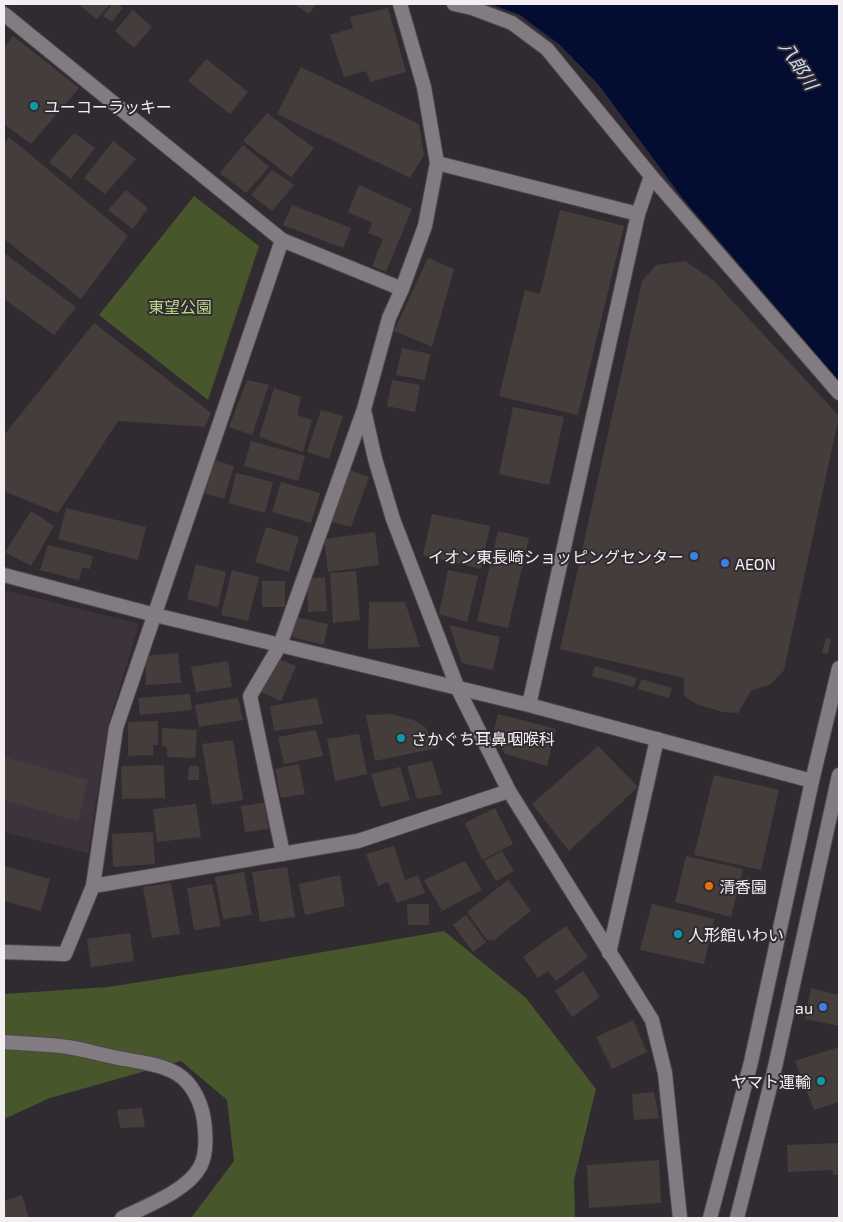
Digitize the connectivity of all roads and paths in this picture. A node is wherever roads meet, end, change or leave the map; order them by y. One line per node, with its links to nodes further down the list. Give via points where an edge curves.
1 (400, 4): 4 (street, via 424,87)
2 (454, 4): 5 (street, via 512,23 547,49)
3 (4, 14): 7 (street)
4 (438, 163): 6 (street); 8 (street, via 425,226)
5 (651, 176): 6 (street); 9 (street)
6 (638, 214): 16 (street)
7 (282, 240): 8 (street); 12 (street)
8 (402, 289): 10 (street, via 389,318)
9 (839, 393)
10 (364, 409): 13 (street); 15 (street, via 393,519)
11 (4, 575): 12 (street)
12 (155, 615): 13 (street); 22 (street, via 116,728)
13 (280, 645): 15 (street); 21 (street, via 250,696)
14 (839, 668): 19 (street)
15 (458, 689): 16 (street); 20 (street)
16 (529, 704): 17 (street)
17 (657, 739): 19 (street); 24 (street)
18 (839, 775): 29 (street, via 775,1068)
19 (812, 781): 28 (street, via 750,1062)
20 (509, 791): 21 (street, via 358,842); 24 (street)
21 (283, 854): 22 (street)
22 (93, 886): 23 (street, via 65,954)
23 (4, 952)
24 (609, 952): 27 (street, via 652,1020 665,1073)
25 (4, 1042): 26 (street, via 68,1047 152,1063 186,1081 200,1102 204,1117 206,1141 200,1168 184,1186)
26 (122, 1218)
27 (680, 1218)
28 (710, 1218)
29 (736, 1218)

